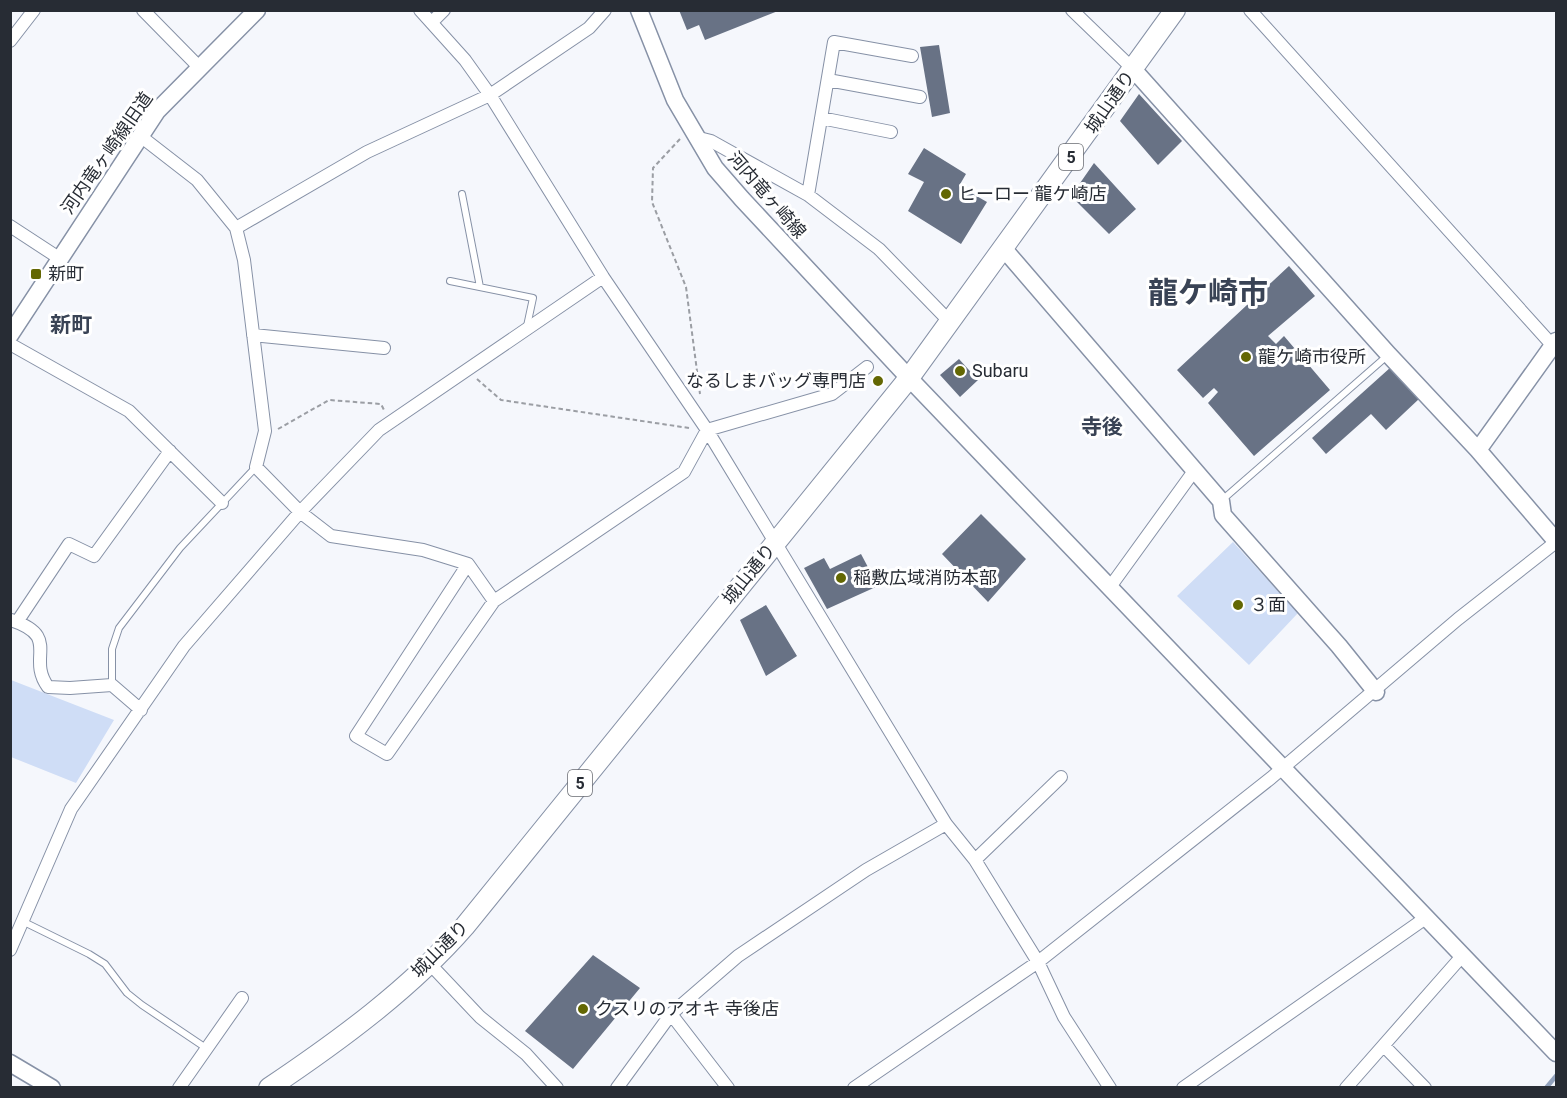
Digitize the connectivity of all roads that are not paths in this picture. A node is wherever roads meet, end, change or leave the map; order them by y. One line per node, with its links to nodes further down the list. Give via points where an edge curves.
1 (34, 10): 12 (street)
2 (143, 10): 14 (street)
3 (257, 10): 14 (street, 河内竜ヶ崎線旧道)
4 (420, 10): 11 (street)
5 (444, 10): 11 (street)
6 (605, 10): 17 (street, via 589,28)
7 (639, 10): 20 (street, 河内竜ヶ崎線, via 661,69)
8 (1175, 10): 15 (main road, 城山通り / 5)
9 (1250, 10): 37 (street)
10 (1075, 11): 15 (street)
11 (432, 22): 17 (street)
12 (10, 41)
13 (912, 56): 16 (street, via 834,42)
14 (199, 67): 22 (street, 河内竜ヶ崎線旧道)
15 (1133, 69): 27 (main road, 城山通り / 5); 39 (street)
16 (828, 80): 18 (street); 19 (street)
17 (490, 95): 26 (street, via 367,152); 29 (street)
18 (920, 96)
19 (821, 118): 21 (street); 24 (street)
20 (693, 132): 24 (street); 41 (street, 河内竜ヶ崎線, via 742,199)
21 (891, 132)
22 (139, 135): 26 (street, via 197,180); 28 (street, 河内竜ヶ崎線旧道)
23 (462, 194): 31 (lane)
24 (808, 195): 32 (street, via 879,249)
25 (10, 226): 28 (street)
26 (236, 228): 35 (street)
27 (1004, 249): 32 (main road, 城山通り / 5); 46 (street)
28 (59, 258): 34 (street, 河内竜ヶ崎線旧道)
29 (603, 277): 33 (street); 42 (street)
30 (450, 281): 31 (lane)
31 (480, 287): 33 (lane, via 533,298)
32 (950, 322): 41 (main road, 城山通り / 5)
33 (526, 330): 49 (street, via 380,430)
34 (10, 335)
35 (253, 335): 38 (street); 45 (street, via 264,437)
36 (10, 344): 44 (street, via 129,411)
37 (1555, 344): 43 (street)
38 (384, 348)
39 (1389, 355): 43 (street); 47 (lane)
40 (867, 367): 42 (street, via 832,394)
41 (909, 378): 51 (main road, 城山通り / 5); 53 (street, 河内竜ヶ崎線)
42 (707, 430): 51 (street); 54 (street, via 684,472)
43 (1478, 450): 50 (street)
44 (170, 451): 48 (street); 55 (street, via 94,556 69,544)
45 (256, 467): 48 (lane); 49 (street)
46 (1194, 471): 47 (street); 53 (street)
47 (1221, 501): 57 (street, via 1223,515)
48 (222, 503): 56 (lane, via 180,548 119,628 112,649)
49 (300, 512): 52 (street, via 331,536 423,550); 58 (street, via 184,645)
50 (1557, 542): 57 (street, via 1458,619)
51 (774, 544): 61 (street); 68 (main road, 城山通り / 5, via 465,926)
52 (468, 564): 54 (street); 54 (street, via 356,736 387,754)
53 (1110, 587): 59 (street, 河内竜ヶ崎線)
54 (494, 601)
55 (14, 621): 56 (street, via 35,631 40,639 41,678 48,687)
56 (112, 685): 58 (street)
57 (1376, 692): 59 (street)
58 (141, 710): 64 (street, via 71,809)
59 (1284, 768): 63 (street, 河内竜ヶ崎線); 67 (street)
60 (1061, 777): 62 (street)
61 (946, 824): 62 (street); 70 (street, via 866,870 738,956)
62 (975, 860): 67 (street)
63 (1426, 917): 66 (street, 河内竜ヶ崎線); 83 (street)
64 (22, 921): 65 (street); 72 (lane, via 105,964 127,993)
65 (10, 950)
66 (1463, 955): 71 (street); 73 (street, 河内竜ヶ崎線)
67 (1038, 962): 81 (street); 82 (street, via 1064,1017)
68 (429, 963): 75 (main road, 城山通り / 5); 78 (street, via 480,1017 526,1054)
69 (242, 998): 72 (street)
70 (671, 1014): 79 (street); 80 (street)
71 (1384, 1046): 84 (street); 85 (street)
72 (206, 1048): 77 (street)
73 (1557, 1053)
74 (10, 1063): 76 (street)
75 (277, 1085)
76 (52, 1088)
77 (179, 1088)
78 (557, 1088)
79 (617, 1088)
80 (728, 1088)
81 (854, 1088)
82 (1110, 1088)
83 (1183, 1088)
84 (1346, 1088)
85 (1425, 1088)

